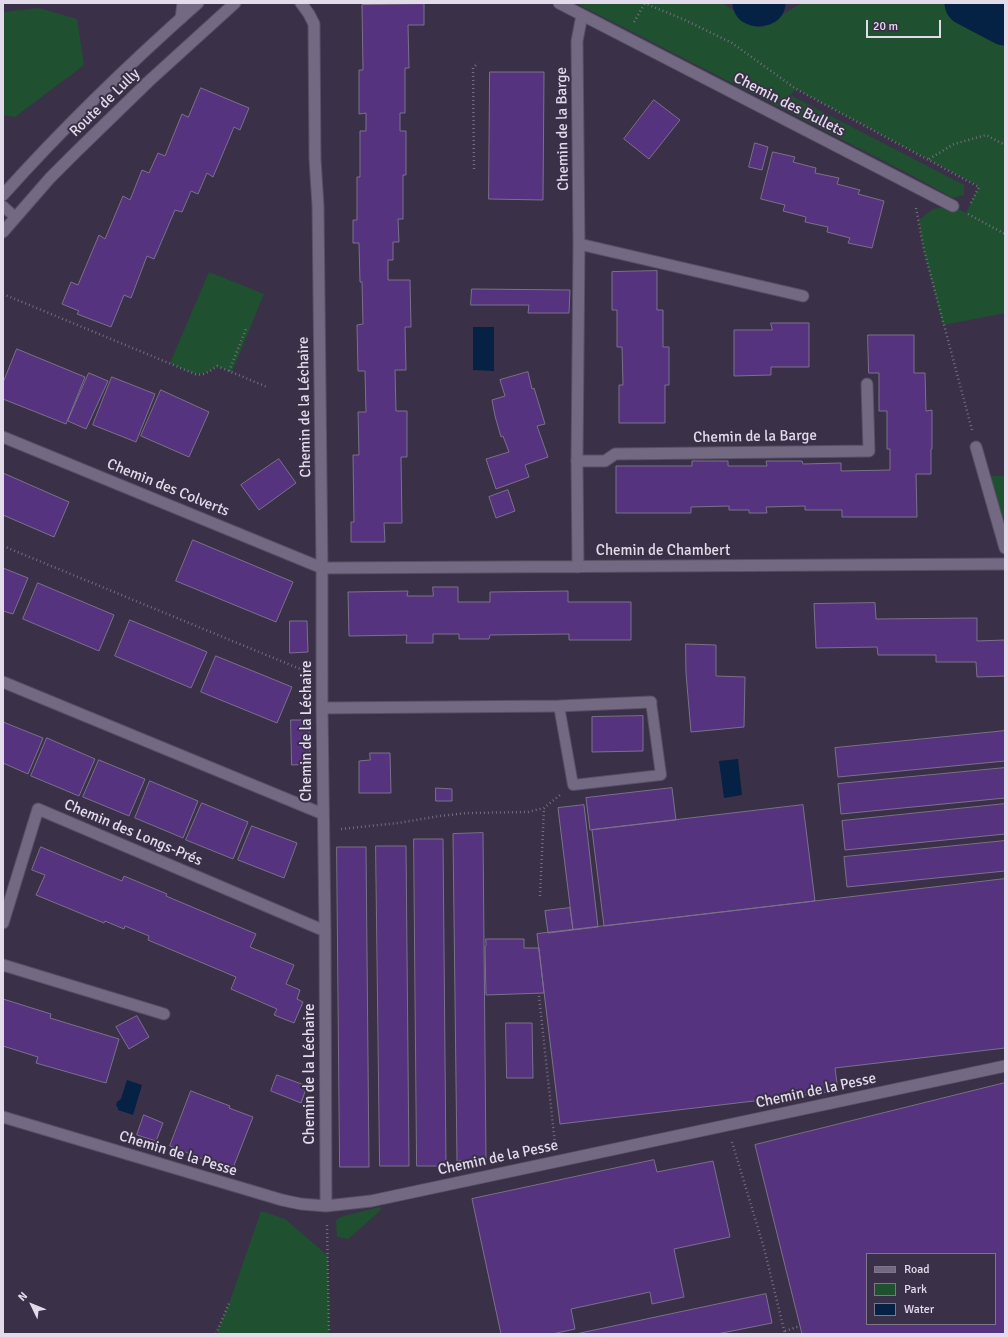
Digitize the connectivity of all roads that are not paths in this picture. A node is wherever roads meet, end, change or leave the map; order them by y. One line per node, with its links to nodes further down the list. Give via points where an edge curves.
1 (183, 3): 7 (street)
2 (198, 3): 7 (street, Route de Lully)
3 (235, 3): 11 (street, Route de Lully, via 86,142)
4 (559, 3): 6 (street, Chemin des Bullets)
5 (304, 4): 22 (street, Chemin de la Léchaire, via 314,24)
6 (582, 15): 10 (street, Chemin des Bullets); 13 (street, Chemin de la Barge, via 578,41)
7 (181, 18): 8 (street, Route de Lully, via 56,136)
8 (3, 195)
9 (3, 206): 11 (lane)
10 (953, 206)
11 (14, 217): 12 (street, Route de Lully)
12 (3, 232)
13 (580, 244): 14 (street); 18 (street, Chemin de la Barge)
14 (803, 296)
15 (867, 384): 18 (street, Chemin de la Barge, via 869,451 615,454 605,461)
16 (3, 437): 22 (street, Chemin des Colverts)
17 (976, 447): 19 (street)
18 (578, 461): 21 (street, Chemin de la Barge)
19 (1005, 548)
20 (1005, 564): 21 (street, Chemin de Chambert)
21 (578, 567): 22 (street, Chemin de Chambert)
22 (322, 568): 26 (street, Chemin de la Léchaire)
23 (3, 682): 27 (street, Chemin de la Léchaire)
24 (651, 702): 25 (street); 25 (lane, via 661,775 573,785)
25 (558, 706): 26 (street)
26 (322, 708): 27 (street, Chemin de la Léchaire)
27 (323, 814): 29 (street, Chemin de la Léchaire)
28 (3, 923): 29 (street, Chemin des Longs-Prés, via 38,809)
29 (325, 931): 34 (street, Chemin de la Léchaire)
30 (3, 965): 31 (street)
31 (164, 1014)
32 (1005, 1066): 34 (street, Chemin de la Pesse, via 405,1194)
33 (3, 1117): 34 (street, Chemin de la Pesse, via 282,1200)
34 (326, 1206)

